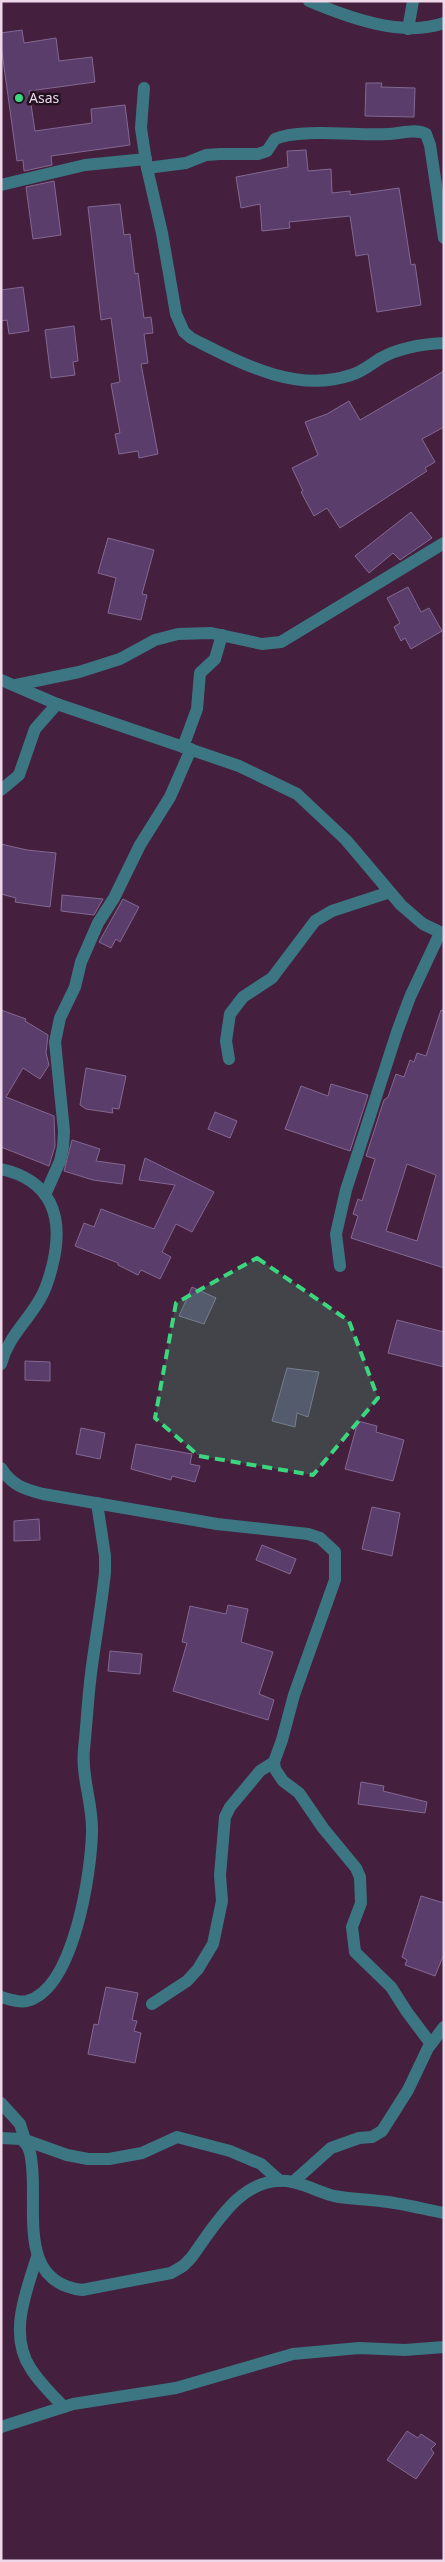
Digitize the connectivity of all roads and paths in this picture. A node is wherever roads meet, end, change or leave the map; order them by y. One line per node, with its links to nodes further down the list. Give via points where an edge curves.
1 (309, 1): 4 (street, via 372,22)
2 (413, 1): 4 (street)
3 (444, 23): 4 (street)
4 (408, 29)
5 (144, 88): 6 (street, via 141,128)
6 (147, 163): 7 (street, via 186,163 206,155 225,153 258,154 268,150 275,139 292,134 420,132 426,134); 8 (street, via 85,165); 10 (street, via 176,314 184,332 191,338 272,375 315,380 343,377 399,350)
7 (439, 178): 9 (street)
8 (1, 185)
9 (444, 238)
10 (444, 343)
11 (444, 543): 12 (street, via 280,642 262,644)
12 (222, 635): 14 (street, via 191,632 167,635 120,659 79,672); 16 (street, via 215,659 200,673 197,710)
13 (1, 680): 14 (street)
14 (16, 685): 15 (street)
15 (56, 704): 16 (street); 17 (street, via 36,729 19,775)
16 (187, 748): 18 (street, via 239,766 297,794 346,840); 22 (street, via 170,797 98,923 81,962 76,987 60,1018 55,1042 63,1147)
17 (1, 790)
18 (390, 892): 19 (street, via 423,924); 20 (street, via 344,906 315,921 272,978 243,998 230,1014 226,1041)
19 (442, 934): 23 (street, via 410,997 346,1190 336,1234)
20 (229, 1059)
21 (1, 1169): 22 (street, via 30,1181)
22 (45, 1195): 24 (street, via 57,1218 52,1267 40,1300 7,1344)
23 (340, 1266)
24 (1, 1364)
25 (1, 1468): 26 (street, via 11,1482 21,1488)
26 (97, 1503): 27 (street, via 217,1524 308,1534 320,1538 335,1552 335,1580); 28 (street, via 106,1556 84,1748 83,1764 92,1832 83,1909 66,1959 48,1987 40,1995 24,2002)
27 (274, 1762): 29 (street, via 260,1771 225,1817 220,1875 222,1901 213,1944 187,1981); 31 (street, via 281,1779 298,1793 359,1873 361,1902 352,1927 354,1952 391,1986)
28 (1, 1997)
29 (152, 2004)
30 (444, 2027): 31 (street)
31 (431, 2044): 35 (street, via 382,2131 372,2137 331,2148)
32 (1, 2103): 34 (street, via 20,2124)
33 (1, 2138): 34 (street)
34 (26, 2142): 35 (street, via 68,2155 109,2159 142,2154 176,2138 230,2151 261,2164); 37 (street, via 33,2176 34,2242)
35 (286, 2181): 36 (street, via 335,2196); 37 (street, via 263,2183 247,2191 220,2218 191,2258 171,2273 82,2290 54,2281 38,2262)
36 (444, 2213)
37 (38, 2257): 39 (street, via 21,2312 21,2340 29,2367)
38 (444, 2347): 39 (street, via 405,2350 345,2348 293,2354 176,2388)
39 (64, 2407): 40 (street)
40 (1, 2427)

